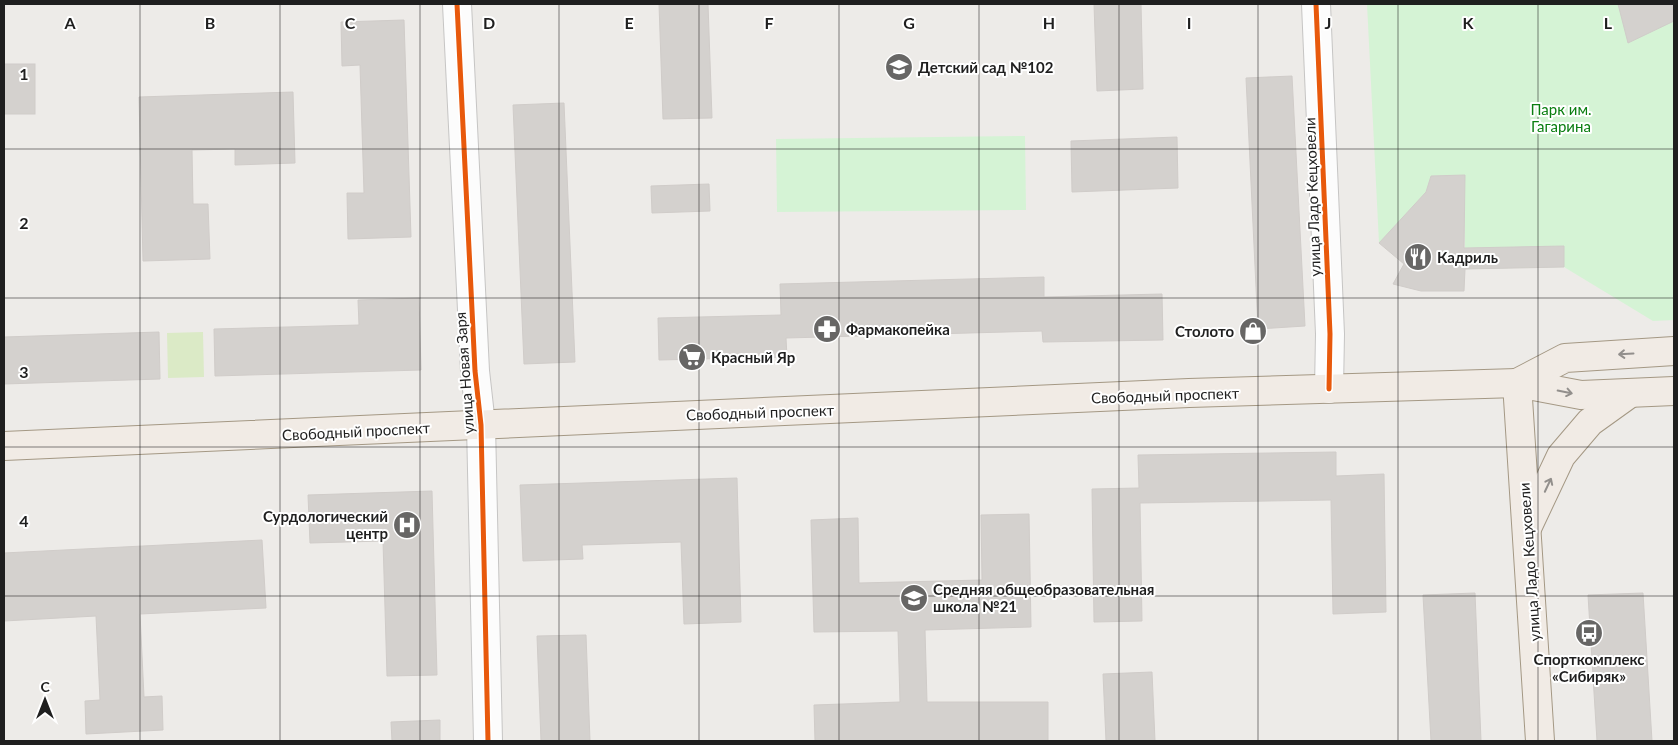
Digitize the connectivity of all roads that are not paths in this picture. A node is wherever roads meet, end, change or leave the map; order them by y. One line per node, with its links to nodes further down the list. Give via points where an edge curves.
1 (457, 4): 8 (street, улица Новая Заря, via 474,361)
2 (1316, 4): 5 (street, улица Ладо Кецховели, via 1330,334)
3 (1674, 351): 4 (main road, Свободный проспект, one-way to 4, via 1565,358)
4 (1517, 383): 5 (main road, Свободный проспект); 7 (main road, Свободный проспект, one-way to 7, via 1581,395); 10 (main road, улица Ладо Кецховели)
5 (1329, 389): 8 (main road, Свободный проспект)
6 (1674, 391): 7 (main road, Свободный проспект)
7 (1629, 394): 10 (main road, one-way to 7, via 1561,456 1590,422)
8 (481, 425): 9 (main road, Свободный проспект); 11 (street, улица Новая Заря)
9 (4, 446)
10 (1527, 529): 12 (main road, улица Ладо Кецховели)
11 (488, 741)
12 (1540, 741)

